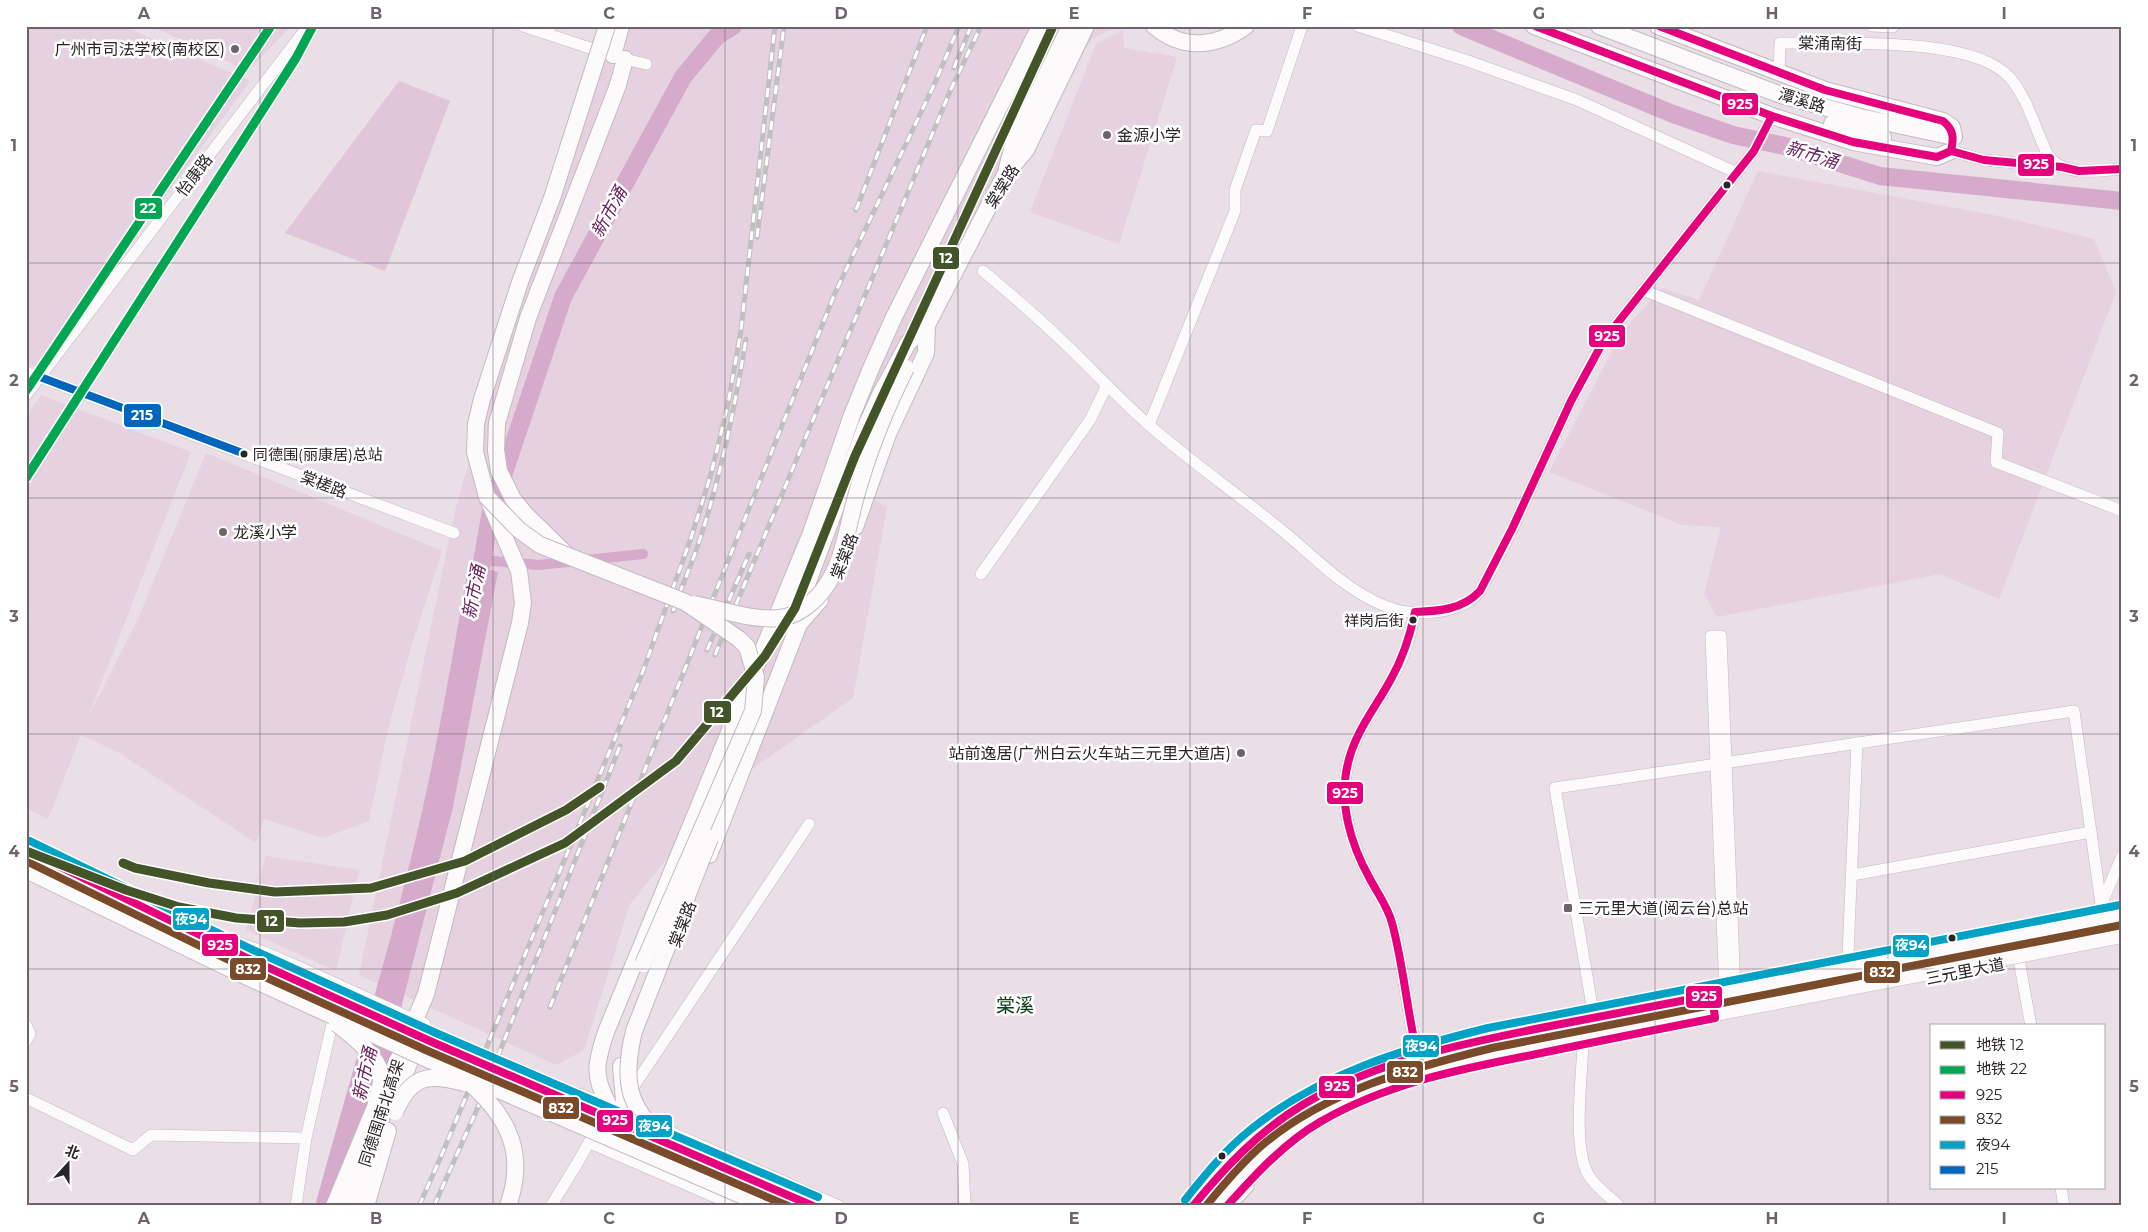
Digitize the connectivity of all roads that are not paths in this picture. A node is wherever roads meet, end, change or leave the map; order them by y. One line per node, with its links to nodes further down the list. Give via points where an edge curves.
1 (308, 26): 33 (street, 怡康路)
2 (523, 26): 19 (street)
3 (607, 26): 37 (street, 同德围南北高架, bridge, via 552,198 520,282 482,399 476,424 475,452)
4 (621, 26): 19 (street)
5 (1040, 26): 45 (street, 棠棠路, via 875,358 811,533)
6 (1070, 26): 28 (street, via 1018,134)
7 (1086, 26): 28 (street, 棠棠路, via 1026,150)
8 (1154, 26): 9 (street, via 1170,38 1202,44 1218,42)
9 (1246, 26)
10 (1302, 26): 36 (street, via 1267,131 1256,130 1235,190 1235,210)
11 (1358, 26): 27 (street, via 1577,100)
12 (1534, 26): 22 (street)
13 (1560, 26): 23 (street, 潭溪路, via 1776,107 1841,127)
14 (1600, 26): 23 (street, 潭溪路, via 1781,95)
15 (1658, 26): 21 (street)
16 (1872, 26): 17 (street)
17 (1893, 27): 18 (street)
18 (1889, 44): 21 (street, 棠涌南街, via 1780,43); 25 (street, 棠涌南街, via 1960,52 1984,60 2004,72 2020,94 2049,157)
19 (619, 57): 20 (street); 40 (street, via 618,85 528,318 497,423 499,471 513,498)
20 (646, 64)
21 (1779, 74): 24 (street, via 1825,90 1943,121 1952,128)
22 (1772, 116): 24 (street, via 1853,142 1904,152 1937,157); 27 (street, via 1754,151)
23 (1922, 137): 24 (street, 潭溪路)
24 (1953, 144): 25 (street, via 1984,160)
25 (2062, 167): 26 (street, via 2085,171)
26 (2122, 169)
27 (1737, 174): 30 (street)
28 (1004, 175): 31 (street, 棠棠路)
29 (983, 271): 34 (street)
30 (1643, 290): 38 (street, via 1998,432 1996,462); 43 (street, via 1593,359 1480,591 1470,601 1455,608)
31 (927, 326): 42 (street, bridge, via 894,391 866,463 842,550 827,586 806,608 782,618 758,617); 44 (street, via 908,343 866,426 803,595); 44 (street, 棠棠路, via 926,353 888,434 841,567 832,586)
32 (26, 372): 33 (street, 棠槎路)
33 (40, 377): 35 (street, 怡康路); 39 (street, 棠槎路)
34 (1107, 384): 36 (street); 41 (street, via 1090,420)
35 (26, 395)
36 (1149, 425): 43 (street, via 1345,584 1384,606)
37 (487, 498): 40 (street, bridge, via 519,530 540,545); 68 (street, 同德围南北高架, via 519,571 520,623 426,994)
38 (2122, 511)
39 (454, 533)
40 (567, 554): 42 (street, bridge)
41 (981, 574)
42 (684, 602): 71 (street, bridge, via 723,626 747,647 756,685 753,711 643,964)
43 (1416, 612): 74 (street, via 1401,661 1354,745 1344,796 1354,846 1393,926)
44 (799, 624): 46 (street, 棠棠路)
45 (752, 674): 46 (street, via 753,687 758,691 767,691); 71 (street, 棠棠路)
46 (775, 685): 47 (street, 棠棠路)
47 (759, 729): 79 (street, 棠棠路, via 663,974 635,1016 627,1036); 85 (street, bridge, via 728,789 634,1031 627,1058 633,1101 656,1132)
48 (1857, 743): 49 (street); 51 (street, via 2074,711); 55 (street)
49 (1721, 764): 49 (street, via 1721,636 1711,636); 64 (street); 66 (street, via 1554,788)
50 (809, 824): 79 (street)
51 (2091, 832): 55 (street); 56 (street)
52 (26, 850): 58 (street)
53 (2122, 856): 56 (street)
54 (26, 870): 65 (street, bridge)
55 (1852, 875): 62 (street, via 1848,955)
56 (2102, 911): 57 (street, 三元里大道); 62 (street, 三元里大道)
57 (2122, 915)
58 (172, 921): 63 (street, via 251,947); 85 (street, bridge, via 432,1042)
59 (2122, 933): 99 (highway, bridge, via 1574,1038 1406,1076 1352,1097 1302,1124 1257,1159)
60 (2122, 940): 61 (street, 三元里大道)
61 (2019, 960): 67 (street, 三元里大道); 69 (street)
62 (1844, 970): 64 (street, 三元里大道)
63 (341, 987): 68 (street); 82 (street)
64 (1724, 993): 66 (street, 三元里大道); 67 (street)
65 (320, 1010): 77 (street, bridge); 90 (street, bridge, via 369,1054 381,1074 373,1113)
66 (1594, 1018): 74 (street, 三元里大道, via 1490,1038)
67 (1715, 1018): 73 (street, 三元里大道)
68 (416, 1020): 88 (street, 同德围南北高架, via 401,1082)
69 (2031, 1024)
70 (26, 1025): 72 (street, via 30,1034)
71 (606, 1032): 79 (street, 棠棠路, via 598,1059 598,1086)
72 (26, 1041)
73 (1583, 1044): 100 (street, 三元里大道, via 1443,1075 1360,1102 1318,1123 1288,1144); 101 (street, via 1580,1134 1584,1167 1590,1178)
74 (1418, 1057): 98 (street, 三元里大道, via 1343,1082 1292,1111 1232,1159)
75 (471, 1084): 77 (street, bridge); 88 (street, bridge, via 435,1078 420,1080 409,1087 395,1112); 91 (street, bridge, via 494,1108 514,1144 515,1181)
76 (580, 1094): 79 (street)
77 (512, 1096): 94 (street, bridge)
78 (26, 1098): 82 (street, via 133,1150 151,1134)
79 (617, 1105): 81 (street, 棠棠路); 83 (street)
80 (943, 1113): 97 (street, via 963,1164)
81 (636, 1117): 84 (street)
82 (306, 1138): 89 (street)
83 (590, 1143): 86 (street); 92 (street)
84 (700, 1145): 86 (street); 96 (street)
85 (683, 1150): 95 (street, bridge)
86 (684, 1184): 93 (street)
87 (2061, 1190): 102 (street)
88 (357, 1204)
89 (296, 1206)
90 (334, 1206)
91 (508, 1206)
92 (551, 1206)
93 (736, 1206)
94 (766, 1206)
95 (814, 1206)
96 (839, 1206)
97 (966, 1206)
98 (1193, 1206)
99 (1213, 1206)
100 (1227, 1206)
101 (1619, 1206)
102 (2064, 1206)

